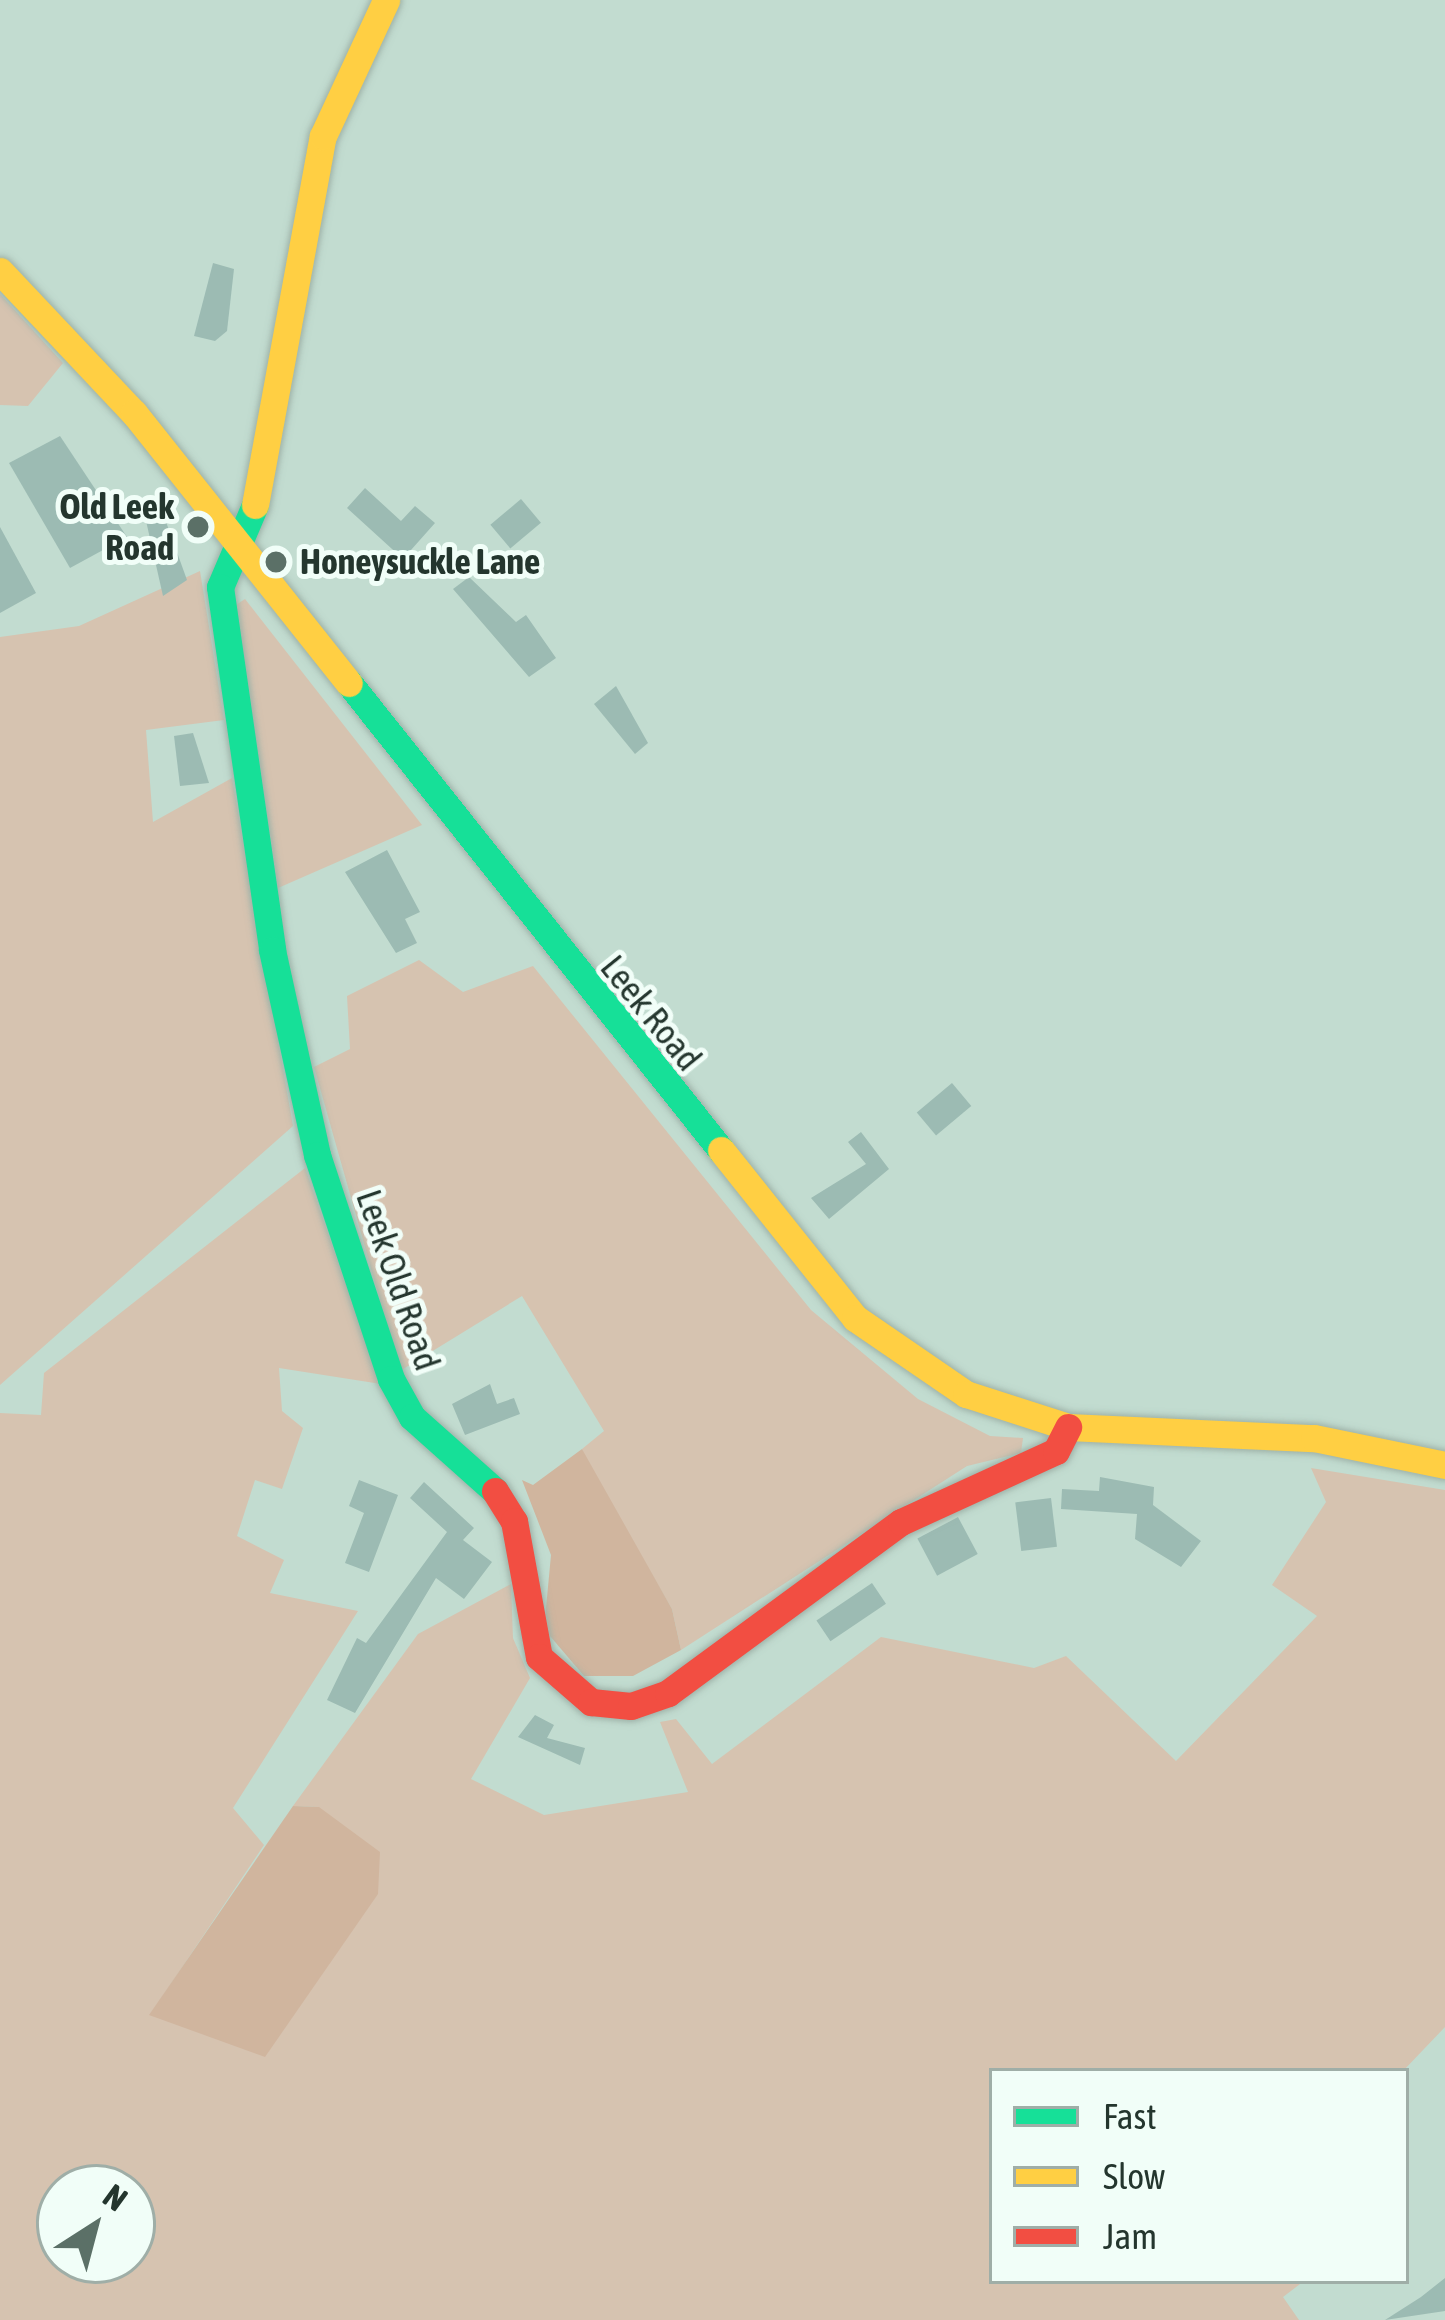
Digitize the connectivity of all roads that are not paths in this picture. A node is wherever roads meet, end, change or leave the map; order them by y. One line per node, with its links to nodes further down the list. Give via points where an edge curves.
1 (386, 0): 3 (main road, via 323,136 263,487)
2 (0, 271): 3 (main road, Leek Road, via 84,354)
3 (236, 544): 4 (main road, Leek Road, via 812,1273 912,1363); 4 (main road, Leek Old Road, via 220,587 272,950 317,1155 391,1378 412,1418 488,1478 514,1521 539,1657 562,1687 631,1706 668,1694 901,1522 1056,1451)
4 (1067, 1427): 5 (main road, Leek Road, via 1314,1438)
5 (1445, 1465)

